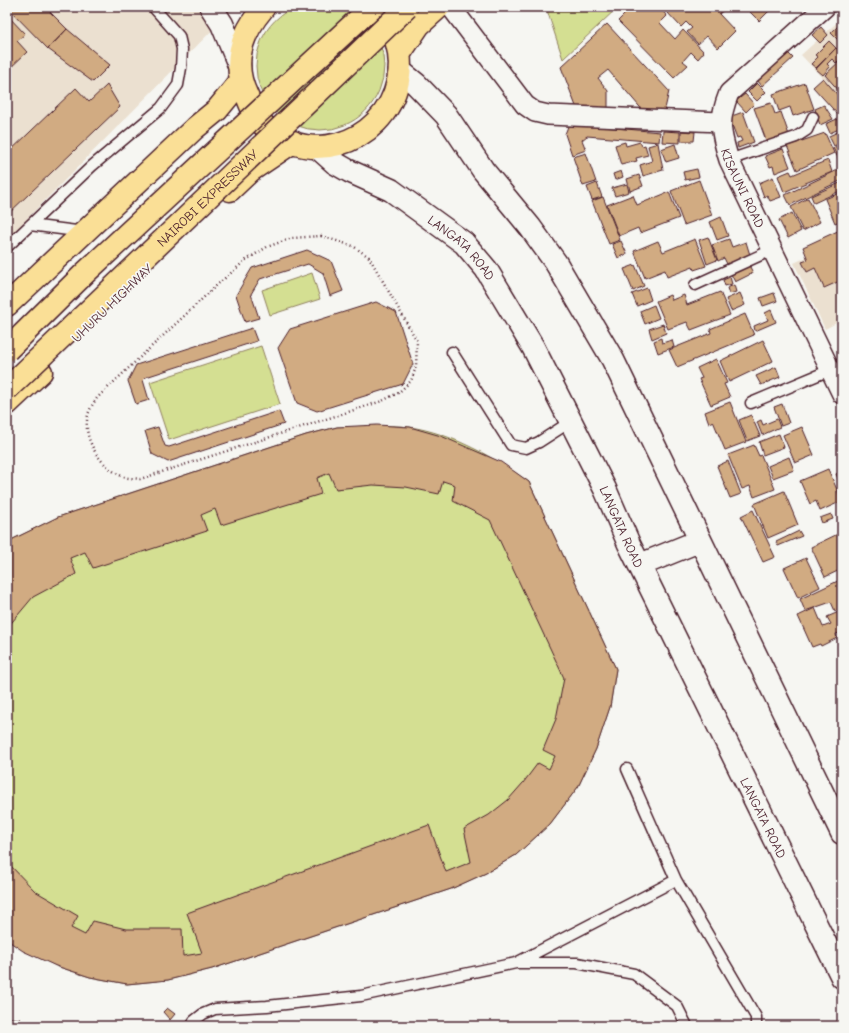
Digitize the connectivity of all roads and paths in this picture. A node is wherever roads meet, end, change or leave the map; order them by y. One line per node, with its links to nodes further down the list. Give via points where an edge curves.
1 (153, 7): 16 (lane, via 179,36 182,68 178,86 161,108 92,166)
2 (211, 7): 10 (main road, via 222,24)
3 (264, 7): 10 (highway, via 252,21 242,42)
4 (373, 7): 9 (highway, via 382,14 394,33); 22 (highway, NAIROBI EXPRESSWAY, bridge, via 91,268)
5 (407, 7): 25 (highway, NAIROBI EXPRESSWAY, bridge)
6 (440, 7): 9 (highway, via 419,25)
7 (451, 7): 12 (street, via 525,105 534,112 548,115)
8 (825, 7): 12 (street, KISAUNI ROAD, via 729,93 722,110)
9 (400, 62): 14 (highway, via 395,96 383,117 364,134 341,144); 31 (main road, via 416,84 446,115 483,170 556,263 612,360)
10 (239, 74): 13 (highway, via 257,117 273,132); 17 (highway, via 218,110 195,128)
11 (813, 117): 15 (lane, via 808,130 796,137)
12 (721, 122): 15 (street, KISAUNI ROAD)
13 (293, 142): 14 (highway); 28 (highway, UHURU HIGHWAY, via 250,171)
14 (317, 147): 29 (main road, LANGATA ROAD, via 335,163 391,190 464,243 486,269 533,347)
15 (729, 160): 19 (street, KISAUNI ROAD)
16 (30, 225): 17 (lane); 18 (lane)
17 (84, 232): 21 (highway)
18 (7, 246)
19 (772, 250): 20 (lane); 24 (street, KISAUNI ROAD)
20 (695, 285)
21 (7, 305)
22 (7, 350)
23 (452, 352): 29 (lane, via 511,445 526,448)
24 (830, 370): 26 (street, KISAUNI ROAD); 27 (lane)
25 (7, 389)
26 (842, 394)
27 (752, 403)
28 (7, 404)
29 (570, 422): 32 (main road, LANGATA ROAD)
30 (140, 479): 30 (path, via 382,400 398,393 411,381 416,367 417,341 369,257 353,246 321,236 292,238 267,247 246,260 218,284 97,398 88,413 88,430 93,448 109,469 123,477)
31 (699, 541): 32 (main road); 34 (main road)
32 (640, 565): 37 (main road, LANGATA ROAD)
33 (627, 769): 35 (lane)
34 (840, 826)
35 (676, 880): 36 (lane); 40 (lane, via 756,1017)
36 (516, 963): 38 (lane, via 361,996 215,1009 203,1014); 39 (lane, via 577,963 634,974 677,1006)
37 (842, 977)
38 (192, 1026)
39 (687, 1026)
40 (756, 1026)

